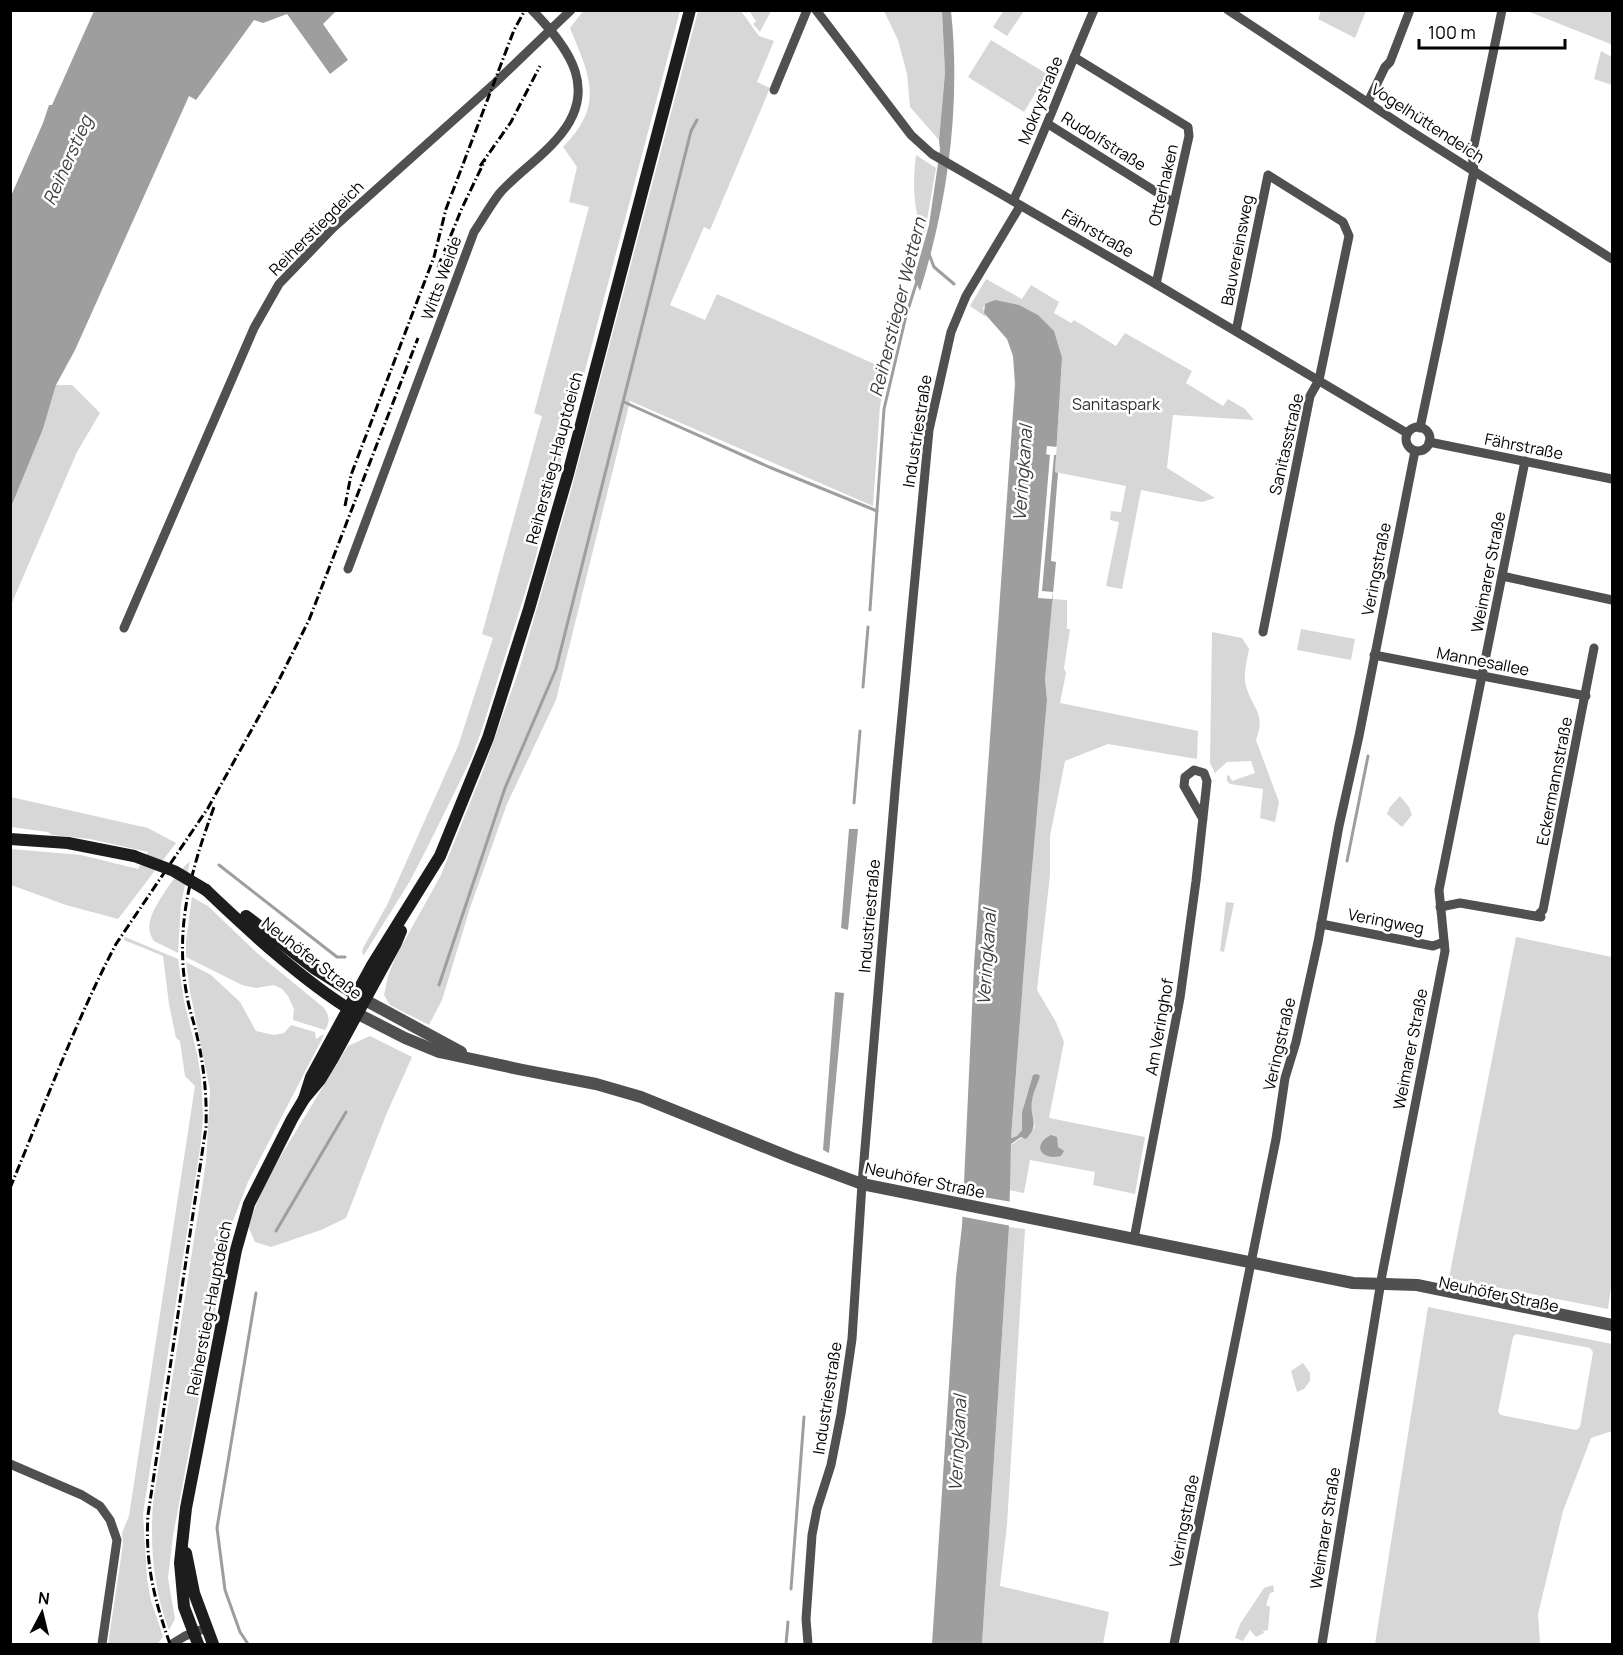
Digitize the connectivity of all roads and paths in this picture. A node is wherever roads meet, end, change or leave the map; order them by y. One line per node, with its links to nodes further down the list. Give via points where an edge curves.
1 (532, 10): 10 (street, Witts Weide)
2 (571, 10): 10 (street, Reiherstiegdeich)
3 (690, 10): 41 (main road, Reiherstieg-Hauptdeich, via 529,609 488,738 440,856)
4 (807, 10): 12 (street)
5 (816, 10): 18 (street, Fährstraße, via 911,135 932,154)
6 (1094, 10): 11 (street, Mokrystraße)
7 (1228, 10): 13 (street, Vogelhüttendeich)
8 (1410, 10): 13 (street, via 1390,62)
9 (1502, 10): 15 (street, via 1472,155)
10 (550, 29): 29 (street, Witts Weide, via 576,68 578,102 556,140 499,194 474,232); 32 (street, Reiherstiegdeich, via 333,228 279,284 252,333)
11 (1074, 57): 14 (street, Mokrystraße); 17 (street, Otterhaken, via 1188,127)
12 (774, 90)
13 (1368, 102): 15 (street, Vogelhüttendeich)
14 (1048, 124): 17 (street, Rudolfstraße); 18 (street, Mokrystraße)
15 (1474, 171): 19 (street, Vogelhüttendeich); 23 (street)
16 (1268, 175): 21 (street, Bauvereinsweg); 22 (street, Sanitasstraße, via 1343,222 1349,236)
17 (1174, 203): 20 (street, Otterhaken)
18 (1016, 204): 20 (street, Fährstraße); 50 (street, Industriestraße, via 951,332 929,430)
19 (1612, 259)
20 (1156, 284): 21 (street, Fährstraße)
21 (1236, 331): 22 (street, Fährstraße)
22 (1318, 380): 24 (street, Fährstraße); 33 (street, Sanitasstraße, via 1310,396)
23 (1420, 428): 24 (street); 25 (street, via 1428,433)
24 (1407, 433): 26 (street, via 1407,444)
25 (1430, 442): 26 (street, via 1424,450); 27 (street, Fährstraße)
26 (1415, 451): 35 (street, Veringstraße)
27 (1525, 461): 28 (street, Fährstraße); 30 (street, Weimarer Straße)
28 (1612, 479)
29 (348, 569)
30 (1502, 576): 31 (street); 36 (street, Weimarer Straße)
31 (1612, 600)
32 (124, 628)
33 (1263, 632)
34 (1594, 648): 37 (street, Eckermannstraße)
35 (1374, 655): 36 (street, Mannesallee); 43 (street, Veringstraße)
36 (1482, 676): 37 (street, Mannesallee); 42 (street, Weimarer Straße, via 1439,890)
37 (1586, 696): 42 (street, Eckermannstraße, via 1539,916 1460,903)
38 (1203, 819): 38 (street, Am Veringhof, via 1184,786 1185,777 1194,770 1206,776); 51 (street, Am Veringhof, via 1180,998)
39 (10, 839): 40 (main road, Neuhöfer Straße, bridge, via 68,843 134,856 174,871)
40 (206, 890): 46 (main road, Neuhöfer Straße); 48 (main road, Neuhöfer Straße, via 268,946)
41 (412, 902): 45 (main road, Reiherstieg-Hauptdeich); 47 (main road, Reiherstieg-Hauptdeich, via 396,943)
42 (1440, 906): 44 (street, Weimarer Straße)
43 (1321, 924): 44 (street, Veringweg, via 1433,946); 52 (street, Veringstraße, via 1286,1078)
44 (1444, 942): 53 (street, Weimarer Straße)
45 (371, 967): 46 (main road, via 352,979); 47 (main road, Reiherstieg-Hauptdeich)
46 (335, 982): 47 (main road, Neuhöfer Straße)
47 (360, 997): 48 (main road, Reiherstieg-Hauptdeich); 49 (street, Neuhöfer Straße)
48 (353, 1011): 49 (street, Neuhöfer Straße, via 422,1046); 57 (main road, Reiherstieg-Hauptdeich, via 320,1080 304,1099 256,1188 239,1233 186,1508)
49 (476, 1059): 50 (street, Neuhöfer Straße, via 616,1089)
50 (862, 1184): 51 (street, Neuhöfer Straße); 63 (street, Industriestraße, via 852,1339 843,1404 812,1535)
51 (1134, 1239): 52 (street, Neuhöfer Straße)
52 (1252, 1262): 53 (street, Neuhöfer Straße); 64 (street, Veringstraße)
53 (1380, 1285): 54 (street, Neuhöfer Straße, via 1417,1286); 55 (street, Neuhöfer Straße); 65 (street, Weimarer Straße)
54 (1612, 1325)
55 (1612, 1333)
56 (10, 1464): 60 (street, via 82,1495 100,1506 110,1520 117,1540)
57 (184, 1537): 58 (main road, via 192,1585); 59 (main road, via 180,1576 184,1606)
58 (206, 1628): 59 (street); 62 (main road)
59 (196, 1639): 61 (street)
60 (102, 1644)
61 (172, 1644)
62 (213, 1644)
63 (808, 1644)
64 (1174, 1644)
65 (1322, 1644)

